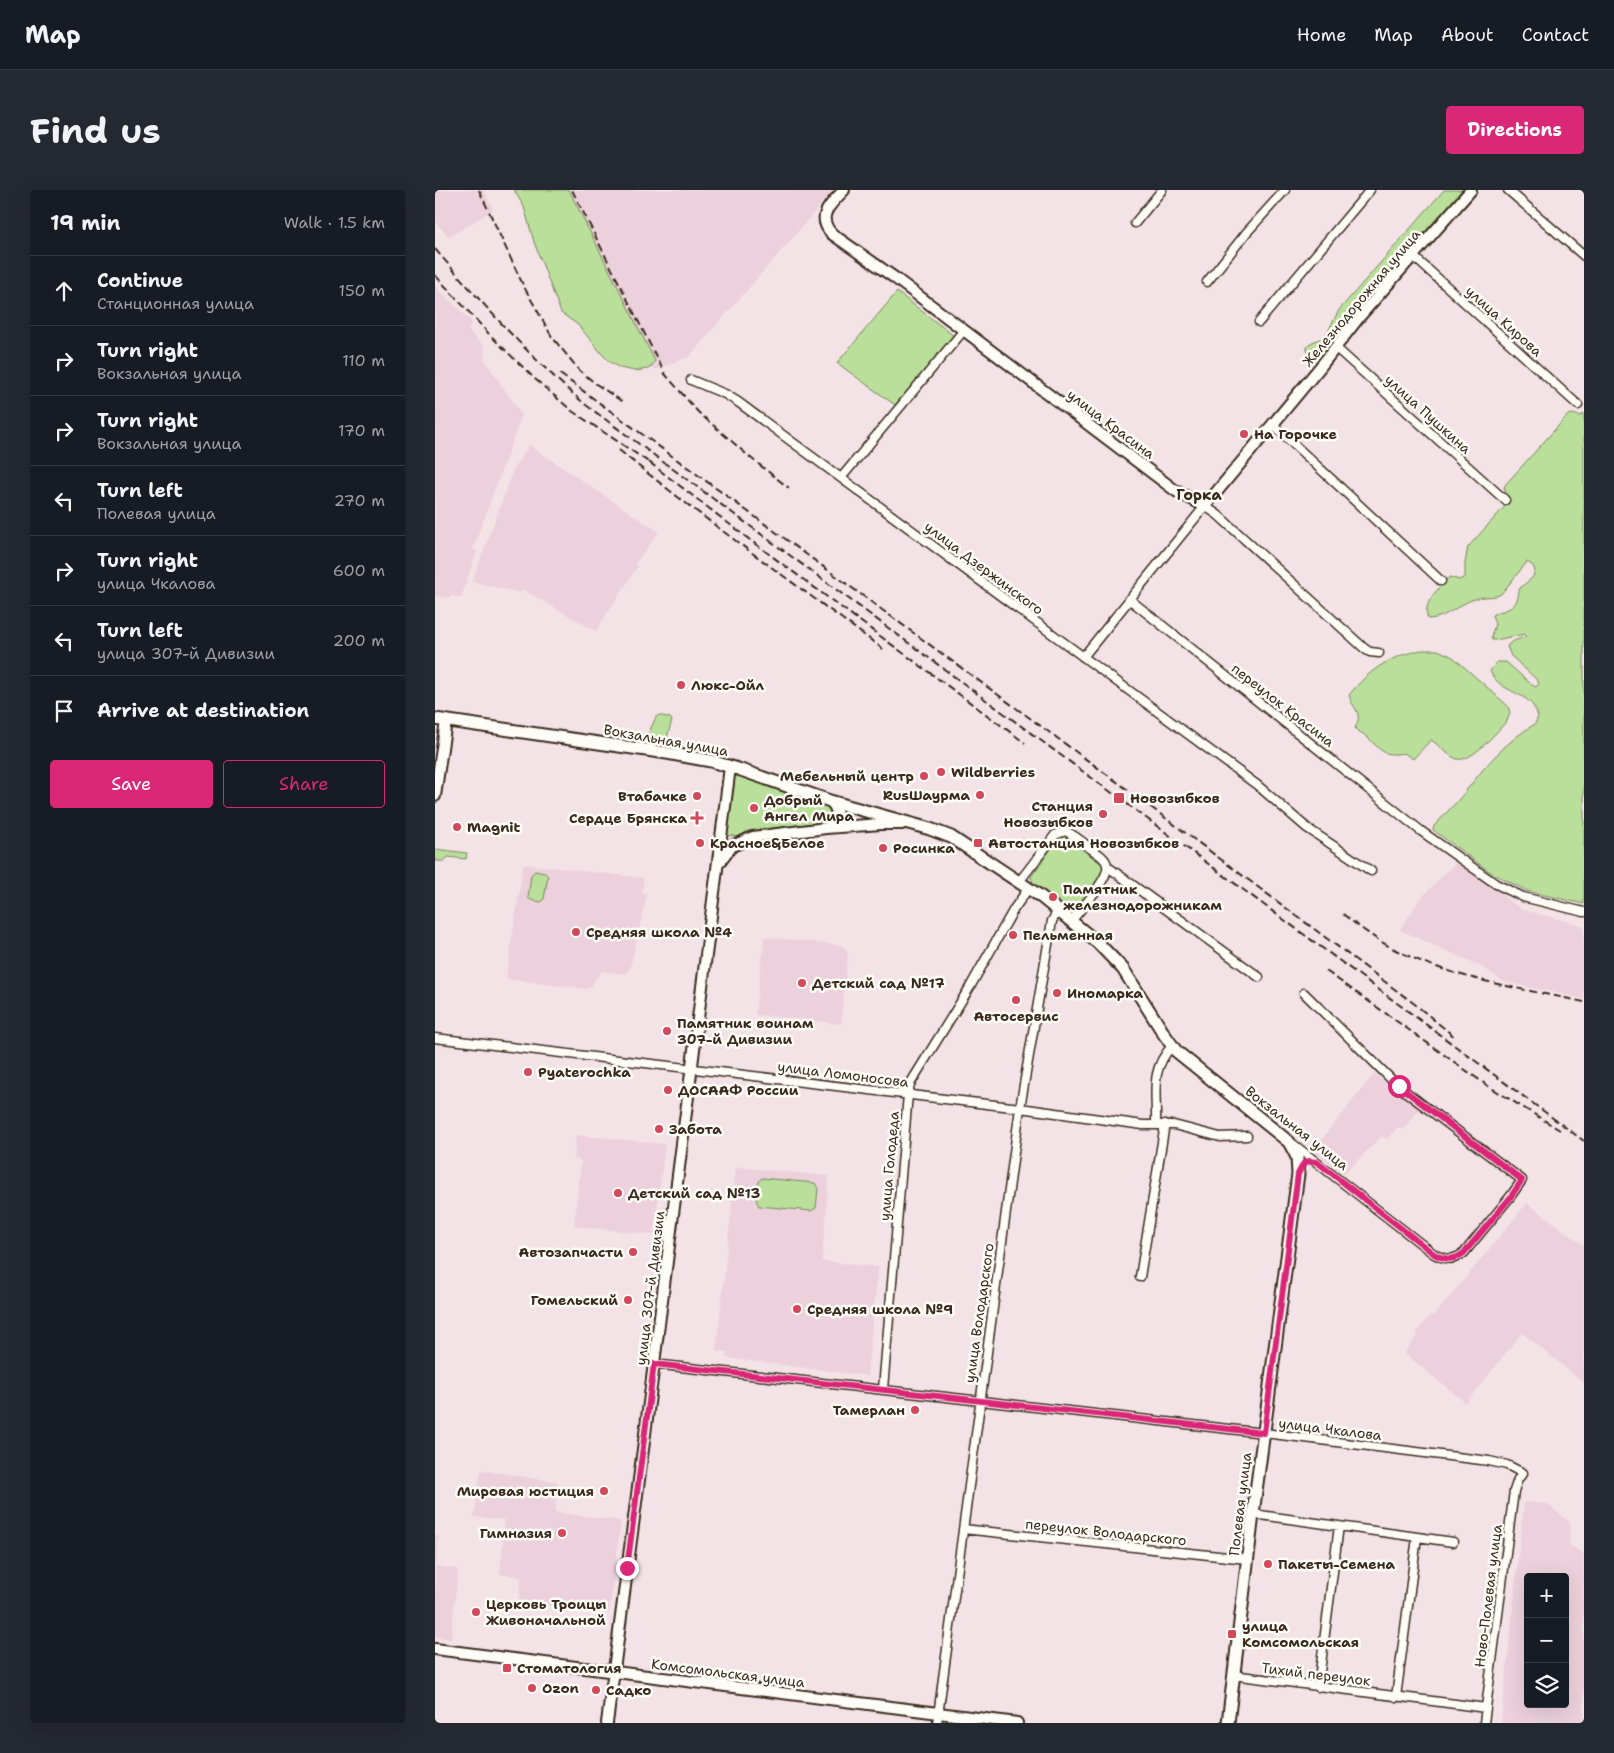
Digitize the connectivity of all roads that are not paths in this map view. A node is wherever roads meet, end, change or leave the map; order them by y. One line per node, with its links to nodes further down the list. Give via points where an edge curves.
1 (843, 190): 12 (street, улица Красина, via 825,214 827,228 832,234)
2 (1162, 190): 7 (street)
3 (1285, 190): 10 (street)
4 (1370, 190): 11 (street)
5 (1471, 190): 8 (street, Железнодорожная улица)
6 (1508, 190): 9 (street)
7 (1135, 223)
8 (1413, 256): 13 (street, Железнодорожная улица); 15 (street, улица Кирова)
9 (1584, 256)
10 (1207, 282)
11 (1259, 322)
12 (964, 330): 17 (street); 19 (street, улица Красина, via 1176,490)
13 (1335, 347): 16 (street, Железнодорожная улица); 18 (street, улица Пушкина)
14 (691, 380): 17 (street, улица Дзержинского, via 738,402)
15 (1578, 405)
16 (1272, 424): 19 (street, Железнодорожная улица); 20 (street)
17 (841, 478): 23 (street, улица Дзержинского)
18 (1505, 500)
19 (1205, 506): 21 (street, Железнодорожная улица); 22 (street, улица Красина, via 1365,649)
20 (1441, 581)
21 (1129, 599): 23 (street, Железнодорожная улица); 35 (street, переулок Красина, via 1421,831 1505,890 1531,900)
22 (1379, 653)
23 (1083, 657): 31 (street, улица Дзержинского, via 1257,785 1307,828)
24 (440, 720): 25 (main road, Вокзальная улица, via 667,753); 26 (street)
25 (730, 766): 27 (main road, Вокзальная улица); 32 (street, улица 307-й Дивизии)
26 (435, 796)
27 (830, 801): 28 (main road, Вокзальная улица); 29 (street, via 837,815 834,824)
28 (919, 826): 29 (street, via 887,823); 33 (main road, Вокзальная улица, via 955,839)
29 (826, 828): 32 (street, via 763,834 745,839 727,850)
30 (1108, 867): 33 (street, via 1100,855 1065,831 1055,835); 36 (street, via 1106,876); 37 (street)
31 (1371, 871)
32 (717, 872): 41 (street, улица 307-й Дивизии)
33 (1024, 885): 34 (main road, Вокзальная улица); 42 (street, улица Голодеда, via 970,988 912,1079)
34 (1058, 910): 36 (main road, Вокзальная улица); 43 (street, улица Володарского, via 1051,927)
35 (1584, 912)
36 (1072, 920): 40 (main road, Вокзальная улица, via 1123,969)
37 (1259, 977)
38 (1304, 993): 47 (street, Вокзальная улица, via 1399,1086 1522,1180 1464,1253 1457,1258 1446,1259 1434,1254)
39 (435, 1038): 41 (street, улица Ломоносова)
40 (1172, 1046): 44 (street, via 1157,1068); 46 (main road, Вокзальная улица)
41 (691, 1068): 42 (street, улица Ломоносова); 50 (street, улица 307-й Дивизии)
42 (908, 1094): 43 (street, улица Ломоносова); 51 (street, улица Голодеда)
43 (1020, 1108): 44 (street, улица Ломоносова, via 1143,1125); 52 (street, улица Володарского)
44 (1161, 1124): 45 (street, улица Ломоносова, via 1187,1127 1220,1137); 49 (street)
45 (1247, 1136)
46 (1289, 1142): 47 (street, Вокзальная улица); 48 (main road, Полевая улица, via 1297,1157)
47 (1317, 1162): 48 (street, via 1304,1163)
48 (1298, 1174): 53 (main road, Полевая улица)
49 (1140, 1277)
50 (654, 1364): 51 (street, улица Чкалова); 62 (street, улица 307-й Дивизии)
51 (883, 1389): 52 (street, улица Чкалова)
52 (979, 1401): 53 (street, улица Чкалова); 57 (street, улица Володарского)
53 (1264, 1433): 54 (street, улица Чкалова, via 1489,1461); 55 (main road, Полевая улица)
54 (1523, 1473): 66 (street, Ново-Полевая улица, via 1514,1491)
55 (1253, 1514): 56 (street); 60 (main road, Полевая улица)
56 (1339, 1526): 58 (street); 64 (street)
57 (963, 1529): 60 (street, переулок Володарского); 67 (street, улица Володарского)
58 (1417, 1537): 59 (street); 65 (street)
59 (1453, 1542)
60 (1247, 1559): 63 (main road, Полевая улица)
61 (435, 1649): 62 (street, Комсомольская улица)
62 (613, 1673): 67 (street, Комсомольская улица); 68 (street, улица 307-й Дивизии)
63 (1233, 1675): 64 (street, Тихий переулок); 70 (main road, Полевая улица)
64 (1318, 1687): 65 (street, Тихий переулок)
65 (1396, 1697): 66 (street, Тихий переулок)
66 (1486, 1708): 71 (street, Ново-Полевая улица)
67 (937, 1718): 69 (street, Комсомольская улица)
68 (607, 1723)
69 (1017, 1723)
70 (1227, 1723)
71 (1484, 1723)

